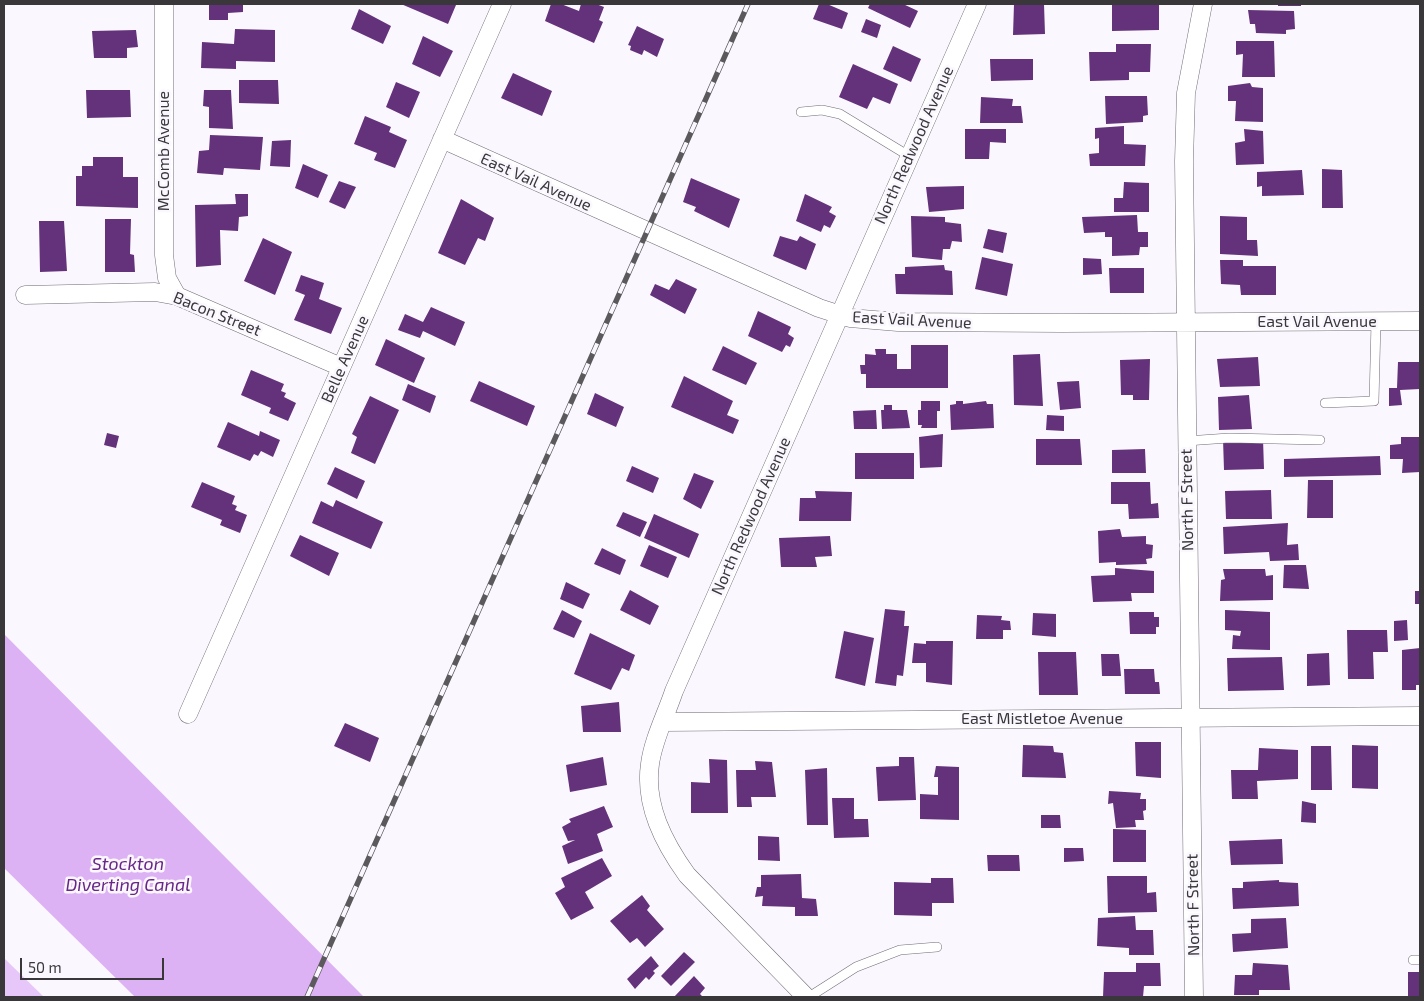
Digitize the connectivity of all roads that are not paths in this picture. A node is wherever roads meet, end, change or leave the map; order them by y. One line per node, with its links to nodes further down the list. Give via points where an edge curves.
1 (164, 4): 9 (street, McComb Avenue, via 164,255 167,278)
2 (502, 4): 6 (street, Belle Avenue)
3 (977, 4): 7 (street, North Redwood Avenue)
4 (1203, 4): 13 (street, North F Street, via 1186,93)
5 (801, 112): 7 (lane, via 822,110 840,114)
6 (442, 139): 10 (street, East Vail Avenue); 14 (street, Belle Avenue)
7 (909, 156): 10 (street, North Redwood Avenue)
8 (26, 295): 9 (street, Bacon Street, via 155,292)
9 (177, 296): 14 (street, Bacon Street)
10 (839, 315): 13 (street, East Vail Avenue, via 898,322); 21 (street, North Redwood Avenue)
11 (1420, 321): 12 (street, East Vail Avenue)
12 (1376, 322): 13 (street, East Vail Avenue); 15 (lane, via 1374,401)
13 (1185, 323): 17 (street, North F Street)
14 (341, 366): 18 (street, Belle Avenue)
15 (1325, 403)
16 (1320, 440): 17 (lane, via 1229,438)
17 (1186, 441): 20 (street, North F Street)
18 (188, 714)
19 (1420, 716): 20 (street, East Mistletoe Avenue)
20 (1191, 718): 21 (street, East Mistletoe Avenue); 24 (street, North F Street)
21 (663, 722): 23 (street, North Redwood Avenue, via 648,778 662,837 687,875)
22 (937, 947): 23 (lane, via 900,950 856,967)
23 (808, 997)
24 (1194, 997)

